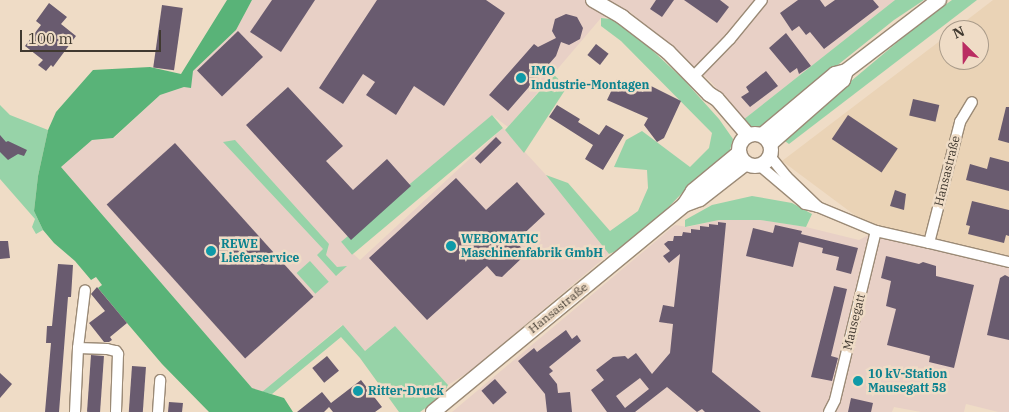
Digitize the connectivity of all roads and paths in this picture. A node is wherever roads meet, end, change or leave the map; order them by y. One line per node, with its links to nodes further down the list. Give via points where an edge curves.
1 (593, 0): 4 (street, via 646,34)
2 (762, 0): 4 (street, via 730,40)
3 (939, 0): 6 (street, Hansastraße, via 846,71 835,74)
4 (693, 77): 6 (street, via 717,99)
5 (972, 102): 8 (street, Hansastraße, via 960,122)
6 (754, 149): 7 (street, via 805,204); 16 (street, Hansastraße, via 693,191 684,205)
7 (876, 231): 8 (street); 17 (street, Mausegatt)
8 (928, 243): 9 (street)
9 (1009, 262)
10 (85, 290): 11 (street)
11 (78, 348): 13 (street); 14 (street, via 107,349 118,354)
12 (160, 380): 15 (street)
13 (75, 412)
14 (116, 412)
15 (158, 412)
16 (433, 412)
17 (830, 412)

